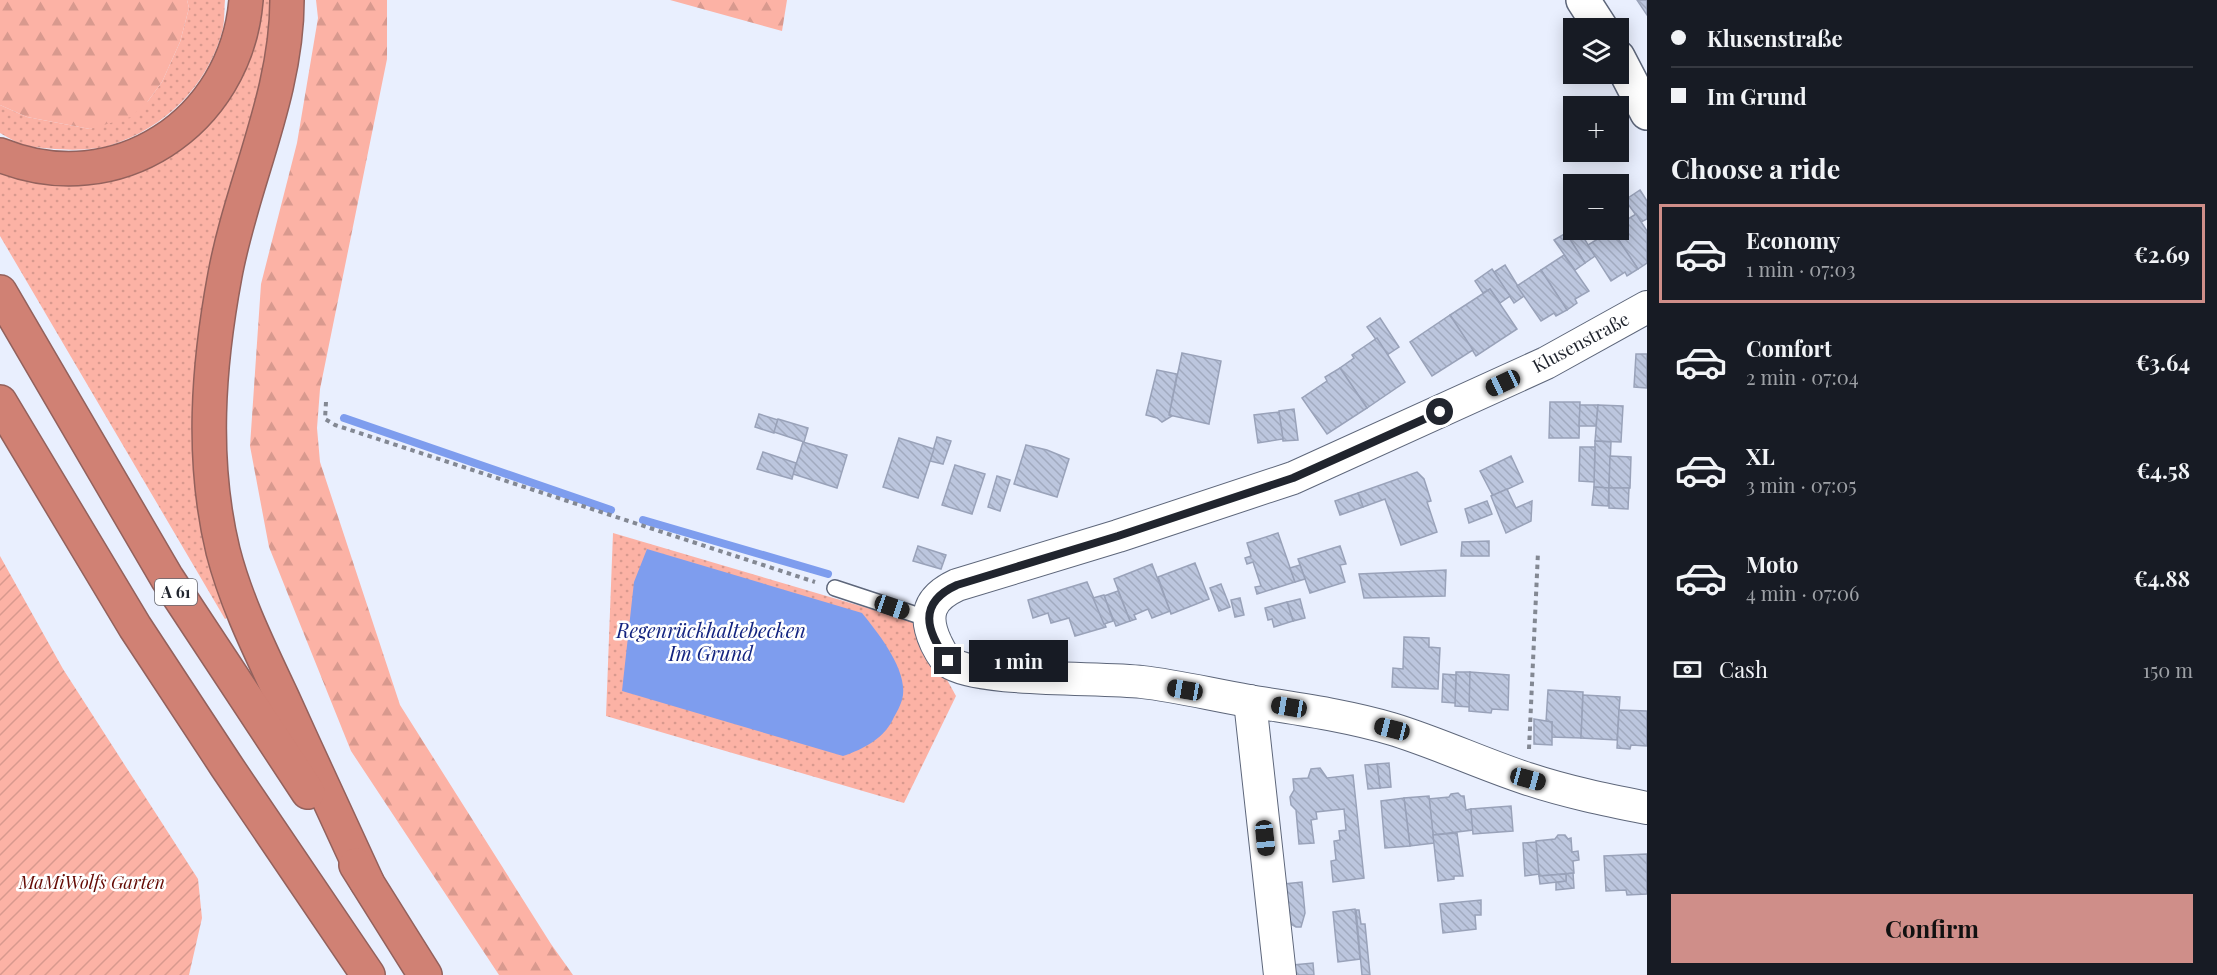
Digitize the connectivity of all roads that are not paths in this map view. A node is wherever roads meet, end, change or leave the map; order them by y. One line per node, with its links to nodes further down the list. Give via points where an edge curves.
1 (246, 0): 7 (highway, via 239,41 218,88 182,128 163,142 122,161 78,169 27,163)
2 (288, 0): 15 (highway, via 280,72 216,318 210,458 223,551 233,582)
3 (1583, 0): 4 (street)
4 (1595, 18)
5 (1629, 78): 6 (street)
6 (1647, 112)
7 (0, 155)
8 (0, 292): 15 (highway, A 61, via 167,578)
9 (1647, 307): 12 (street, Klusenstraße, via 1546,363 1293,478 943,591 931,605)
10 (0, 402): 16 (highway, via 135,627)
11 (836, 588): 12 (lane)
12 (929, 619): 13 (street, via 939,649 948,661 967,670 1141,682)
13 (1250, 701): 14 (street, via 1392,729 1528,779); 18 (street)
14 (1647, 808)
15 (368, 882): 17 (highway, A 61)
16 (368, 975)
17 (425, 975)
18 (1280, 975)

